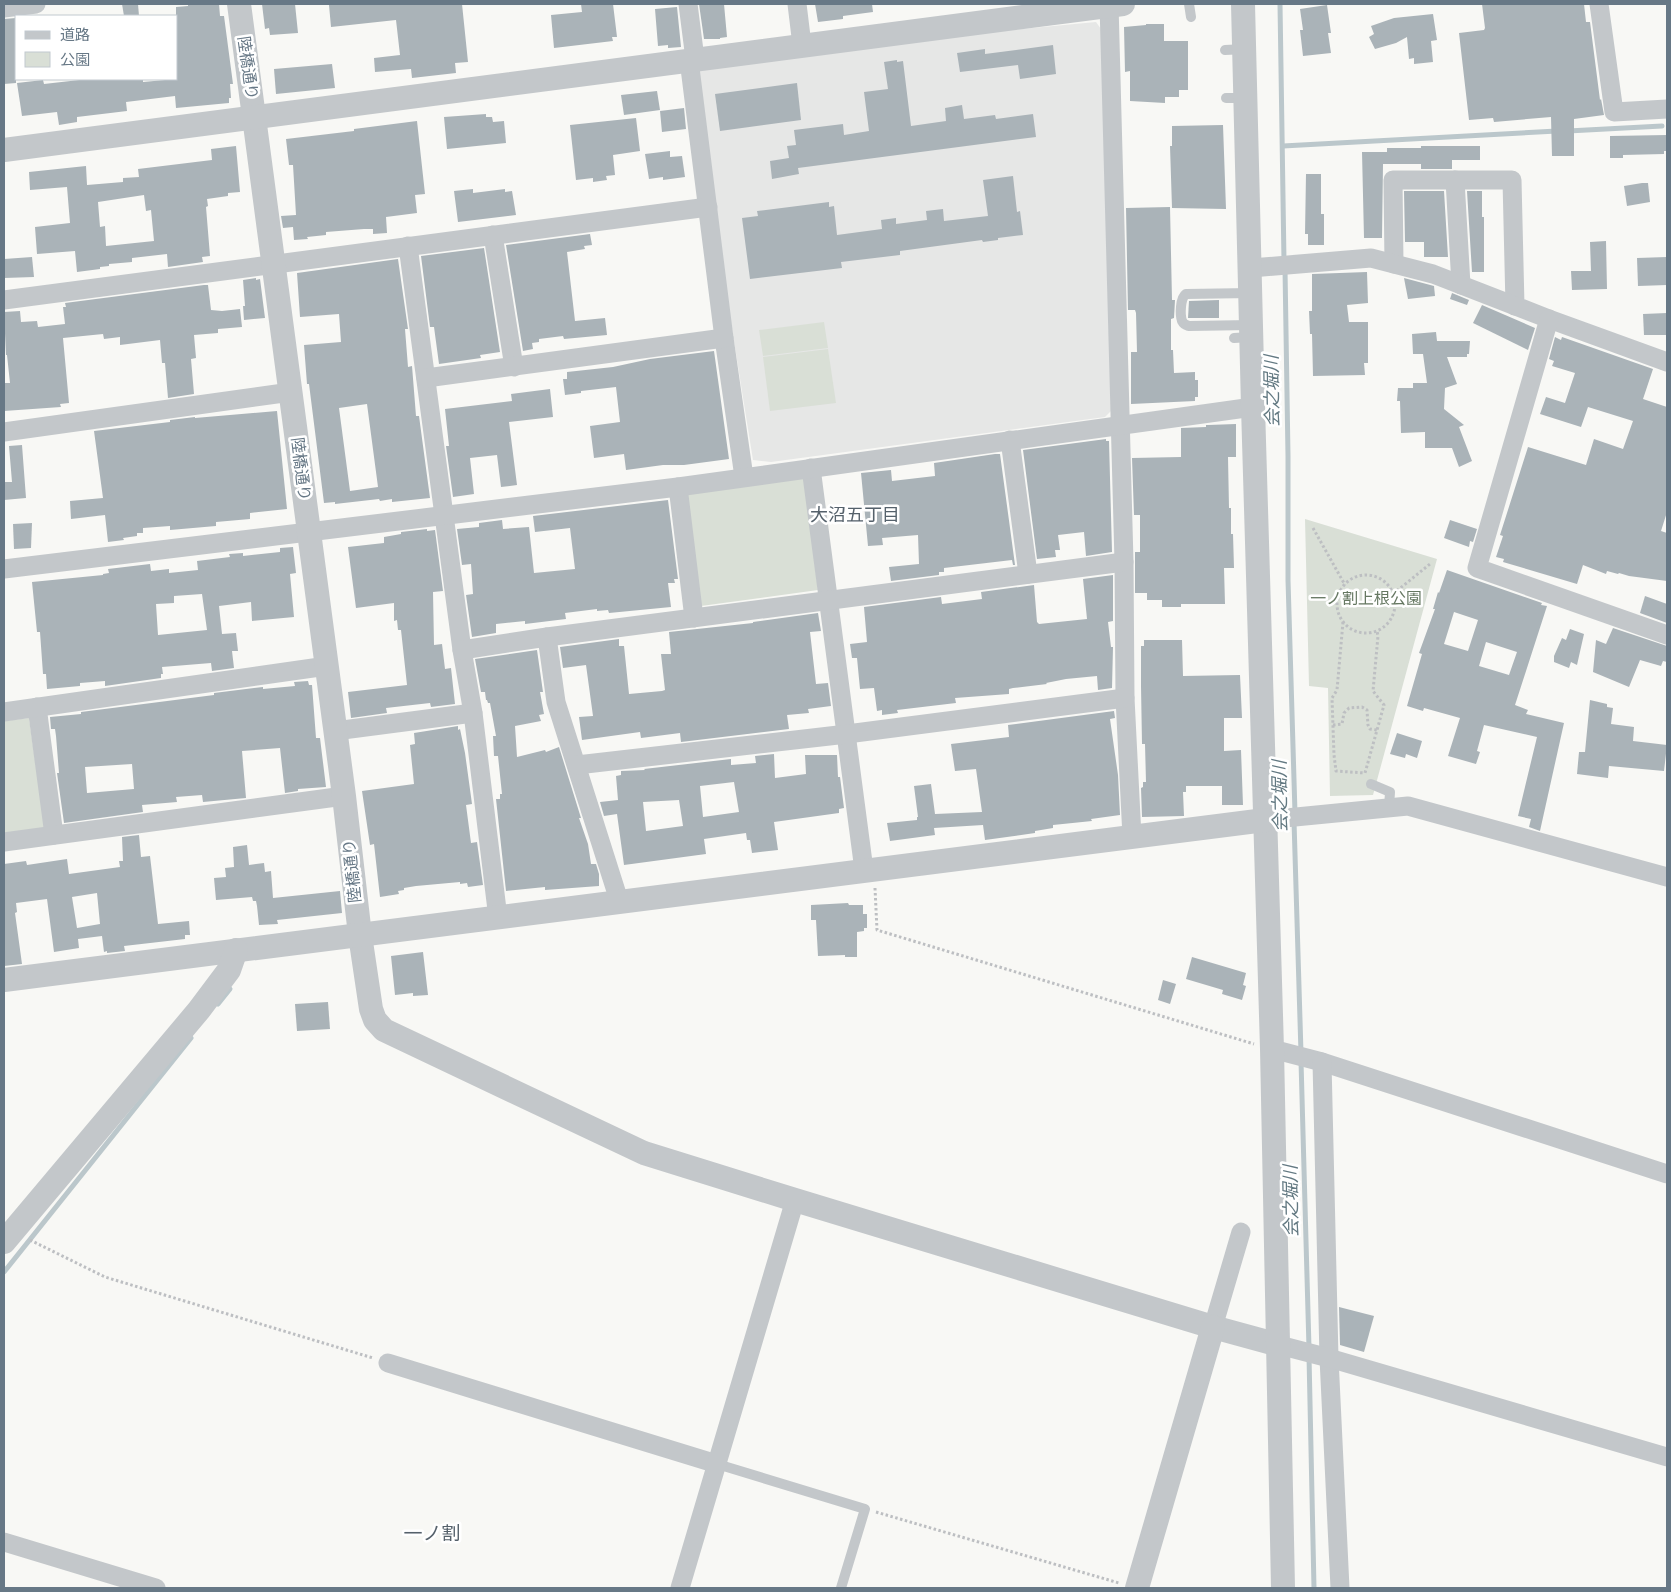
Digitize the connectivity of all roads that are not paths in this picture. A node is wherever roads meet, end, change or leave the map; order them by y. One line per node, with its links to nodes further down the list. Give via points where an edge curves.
1 (36, 4): 9 (street)
2 (240, 4): 14 (street, 陸橋通り)
3 (688, 4): 12 (street)
4 (797, 4): 11 (street)
5 (1113, 4): 11 (street); 35 (street)
6 (1189, 4): 10 (lane)
7 (1243, 4): 22 (street, via 1235,50 1236,98)
8 (1598, 4): 13 (street, via 1614,112)
9 (4, 8)
10 (1191, 17)
11 (802, 44): 12 (street)
12 (692, 60): 14 (street); 17 (street)
13 (1667, 109)
14 (255, 116): 15 (street); 21 (street, 陸橋通り)
15 (4, 150)
16 (1455, 180): 20 (street, via 1393,180); 23 (street); 26 (street, via 1512,180)
17 (708, 207): 18 (street); 29 (street)
18 (493, 236): 19 (street); 31 (street)
19 (408, 246): 21 (street); 32 (street)
20 (1394, 264): 22 (street, via 1371,258); 23 (street)
21 (274, 265): 25 (street); 33 (street, 陸橋通り)
22 (1259, 267): 24 (street)
23 (1461, 285): 26 (street)
24 (1251, 293): 28 (street); 28 (lane, via 1186,294 1182,297 1184,324)
25 (4, 300)
26 (1515, 306): 27 (street)
27 (1549, 319): 30 (street); 48 (street, via 1477,568)
28 (1245, 333): 34 (street)
29 (724, 338): 31 (street); 39 (street)
30 (1667, 362)
31 (514, 367): 32 (street)
32 (426, 378): 41 (street)
33 (291, 392): 36 (street); 42 (street, 陸橋通り)
34 (1253, 407): 35 (street); 62 (street)
35 (1121, 425): 37 (street); 43 (street)
36 (4, 432)
37 (1010, 440): 38 (street); 45 (street)
38 (811, 468): 39 (street); 46 (street)
39 (744, 477): 40 (street)
40 (678, 487): 41 (street); 47 (street)
41 (444, 515): 42 (street); 50 (street)
42 (309, 531): 44 (street); 51 (street, 陸橋通り)
43 (1124, 562): 45 (street); 52 (street)
44 (4, 570)
45 (1028, 574): 46 (street)
46 (829, 600): 47 (street); 57 (street)
47 (694, 618): 49 (street)
48 (1667, 635)
49 (547, 637): 50 (street); 58 (street, via 556,702)
50 (462, 650): 55 (street)
51 (327, 666): 53 (street); 56 (street, 陸橋通り)
52 (1125, 698): 57 (street); 64 (street)
53 (37, 707): 54 (street); 63 (street)
54 (4, 712)
55 (473, 713): 56 (street); 69 (street)
56 (335, 731): 60 (street, 陸橋通り)
57 (847, 734): 58 (street); 66 (street)
58 (577, 766): 68 (street)
59 (1371, 784): 61 (lane, via 1390,792)
60 (344, 796): 63 (street); 70 (street, 陸橋通り)
61 (1388, 808): 62 (street); 67 (street, via 1408,806)
62 (1274, 819): 64 (street); 73 (street)
63 (54, 835): 65 (street)
64 (1132, 837): 66 (street)
65 (4, 842)
66 (869, 869): 68 (street)
67 (1667, 877)
68 (618, 902): 69 (street)
69 (498, 918): 70 (street)
70 (360, 935): 71 (street); 76 (street, 陸橋通り, via 371,1010 384,1030 644,1153)
71 (236, 950): 72 (street); 78 (street, via 229,970 199,1010)
72 (4, 980)
73 (1272, 1049): 74 (street); 80 (street)
74 (1322, 1062): 75 (street); 81 (street)
75 (1667, 1174)
76 (794, 1200): 79 (street, 陸橋通り); 84 (street)
77 (1241, 1232): 79 (street)
78 (8, 1236)
79 (1213, 1326): 80 (street, 陸橋通り); 86 (street)
80 (1279, 1345): 81 (street); 90 (street)
81 (1329, 1358): 83 (street); 91 (street)
82 (388, 1363): 84 (street)
83 (1667, 1457)
84 (717, 1464): 88 (street); 89 (lane, via 865,1508)
85 (4, 1542): 87 (street)
86 (1132, 1587)
87 (156, 1588)
88 (680, 1588)
89 (841, 1588)
90 (1283, 1588)
91 (1340, 1588)

